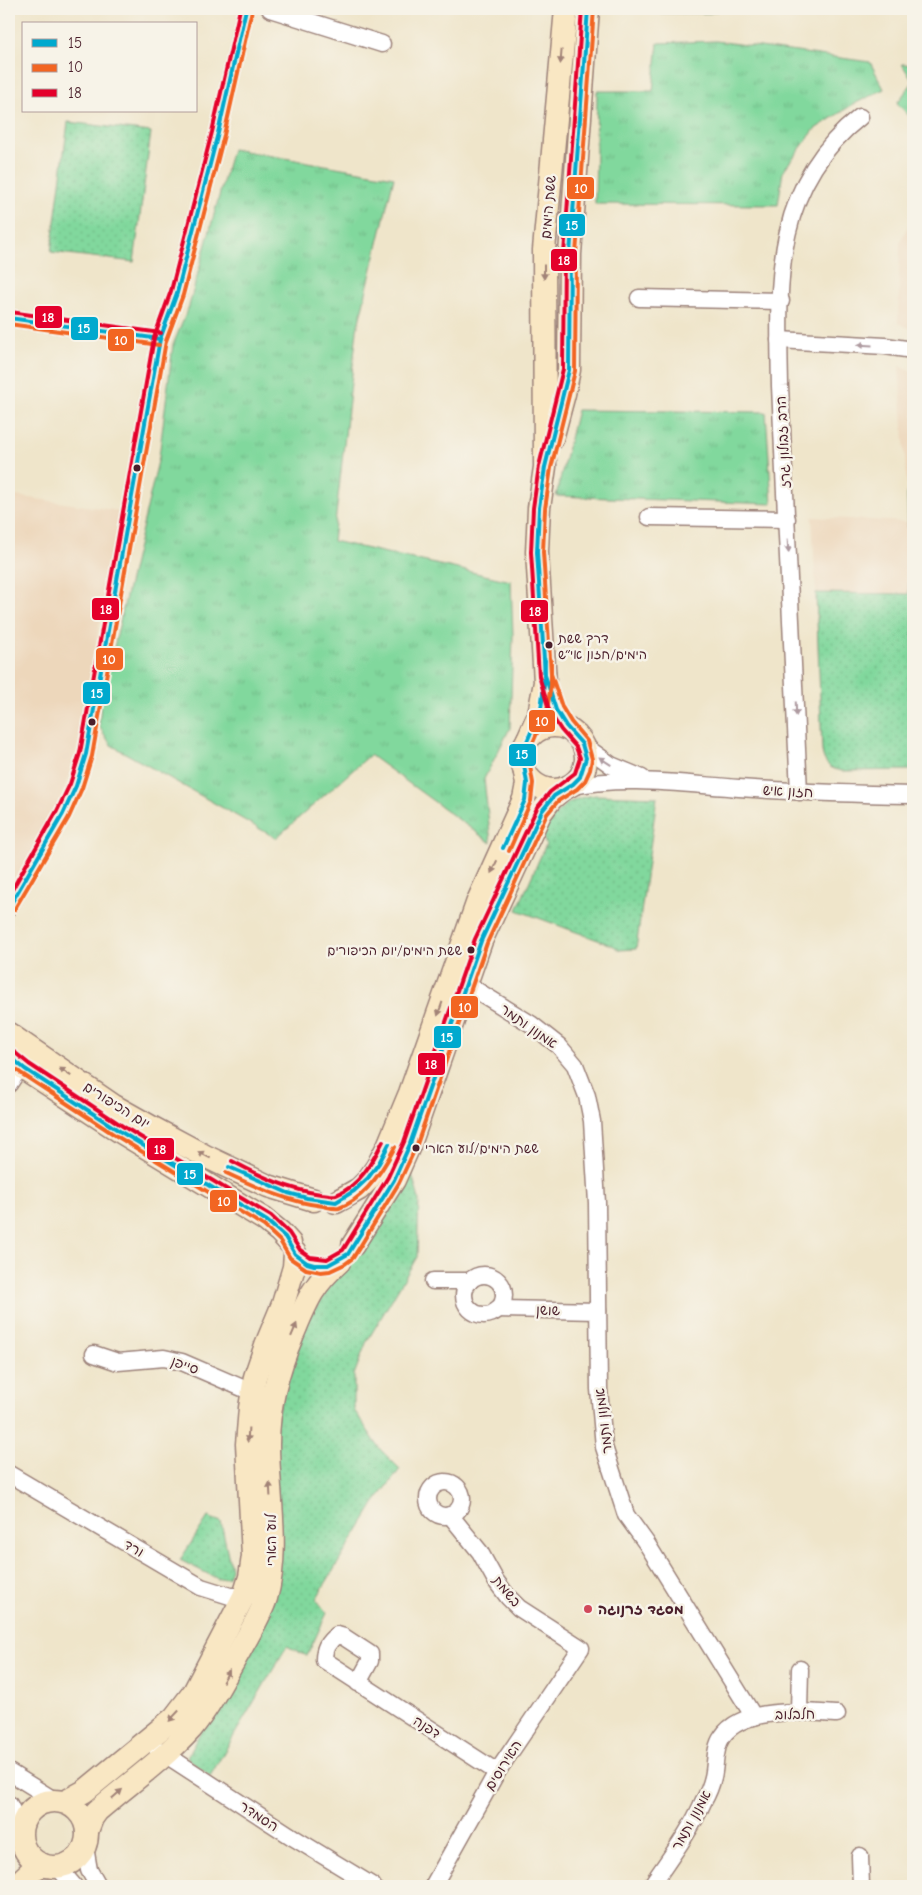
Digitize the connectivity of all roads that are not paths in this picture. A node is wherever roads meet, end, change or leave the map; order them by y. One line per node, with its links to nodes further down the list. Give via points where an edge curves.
1 (246, 9): 10 (street, via 177,293)
2 (270, 9): 5 (street)
3 (566, 9): 13 (street, ששת הימים, one-way to 13, via 544,250)
4 (588, 9): 13 (street, ששת הימים, via 570,254 569,370)
5 (382, 44)
6 (860, 117): 8 (street, הרב זבולון גרז, via 819,158 797,198 785,247)
7 (639, 298): 8 (street)
8 (781, 301): 11 (street, הרב זבולון גרז)
9 (9, 318): 10 (street)
10 (160, 339): 24 (street, via 86,754 63,814)
11 (780, 340): 12 (street, one-way to 11); 15 (street, הרב זבולון גרז)
12 (913, 350)
13 (545, 467): 16 (street, ששת הימים, via 537,552)
14 (649, 517): 15 (street)
15 (787, 519): 22 (street, הרב זבולון גרז, one-way to 22)
16 (545, 675): 17 (street, ששת הימים, via 556,710); 18 (street, ששת הימים, via 541,708)
17 (577, 738): 18 (street, via 564,728 549,727 535,732); 20 (street, חזון איש, one-way to 17, via 619,769); 21 (street, via 586,758 584,768 576,781)
18 (528, 739): 19 (street, via 522,753)
19 (525, 773): 21 (street, via 539,787); 25 (street, one-way to 25, via 524,799 478,901)
20 (664, 783): 21 (street, חזון איש, via 615,781); 22 (street, חזון איש)
21 (566, 788): 25 (street, via 551,799 538,818 481,941)
22 (800, 792): 23 (street, חזון איש)
23 (913, 795)
24 (9, 907)
25 (458, 980): 29 (street, one-way to 29, via 377,1167 358,1189); 31 (street, via 410,1144 398,1171); 35 (street, אמנון ותמר, via 531,1024 559,1046 575,1065 592,1121)
26 (9, 1034): 29 (street, יום הכיפורים, one-way to 26, via 296,1196 268,1186 205,1156 114,1106)
27 (15, 1061): 28 (street); 30 (street, יום הכיפורים, via 120,1132 264,1218)
28 (9, 1084)
29 (325, 1201): 30 (street, via 304,1205 293,1217 288,1232); 31 (street, via 344,1208 355,1225 356,1235)
30 (292, 1248): 31 (street, via 311,1265 330,1266); 37 (street, לוע הארי, via 294,1267 255,1377)
31 (346, 1254): 37 (street, לוע הארי, one-way to 31, via 275,1382 285,1352 318,1283)
32 (433, 1280): 33 (street)
33 (470, 1281): 34 (street, via 464,1291 468,1307 483,1314); 34 (street, via 487,1275 498,1281 504,1292)
34 (497, 1309): 35 (street, שושן)
35 (598, 1311): 46 (street, אמנון ותמר, via 598,1389 604,1447 626,1515 648,1544)
36 (94, 1354): 37 (street, סייפן, via 118,1362 164,1358 182,1362)
37 (262, 1397): 40 (street, לוע הארי, via 268,1444 273,1557)
38 (9, 1474): 40 (street, ורד, via 201,1587 230,1596)
39 (450, 1516): 41 (street, בשמת, via 476,1545 496,1581 519,1608)
40 (255, 1596): 47 (street, לוע הארי, one-way to 47, via 194,1692 174,1718); 48 (street, לוע הארי, one-way to 40, via 191,1728 217,1693 253,1627)
41 (582, 1648): 50 (street, האירוסים)
42 (800, 1669): 44 (street)
43 (358, 1683): 50 (street, דפנה)
44 (799, 1712): 45 (street, חלבלוב); 46 (street, חלבלוב)
45 (837, 1714)
46 (754, 1717): 57 (street, אמנון ותמר, via 736,1725 722,1737 713,1779 703,1803)
47 (147, 1741): 48 (street, הסמדר); 51 (street, לוע הארי, via 85,1791)
48 (164, 1755): 54 (street, לוע הארי, one-way to 48, via 97,1812); 61 (street, הסמדר)
49 (9, 1772): 51 (street)
50 (497, 1772): 62 (street, האירוסים)
51 (59, 1801): 53 (street, via 34,1806 24,1818); 54 (street, via 74,1806 81,1814 86,1823)
52 (9, 1804): 53 (street)
53 (17, 1839): 56 (street, via 34,1860)
54 (86, 1839): 56 (street, via 74,1860 65,1865); 60 (street, via 89,1870)
55 (860, 1856): 63 (street)
56 (49, 1866): 58 (street, via 32,1870); 59 (street, via 62,1872)
57 (658, 1884)
58 (15, 1886)
59 (74, 1886)
60 (98, 1886)
61 (373, 1886)
62 (433, 1886)
63 (861, 1886)

